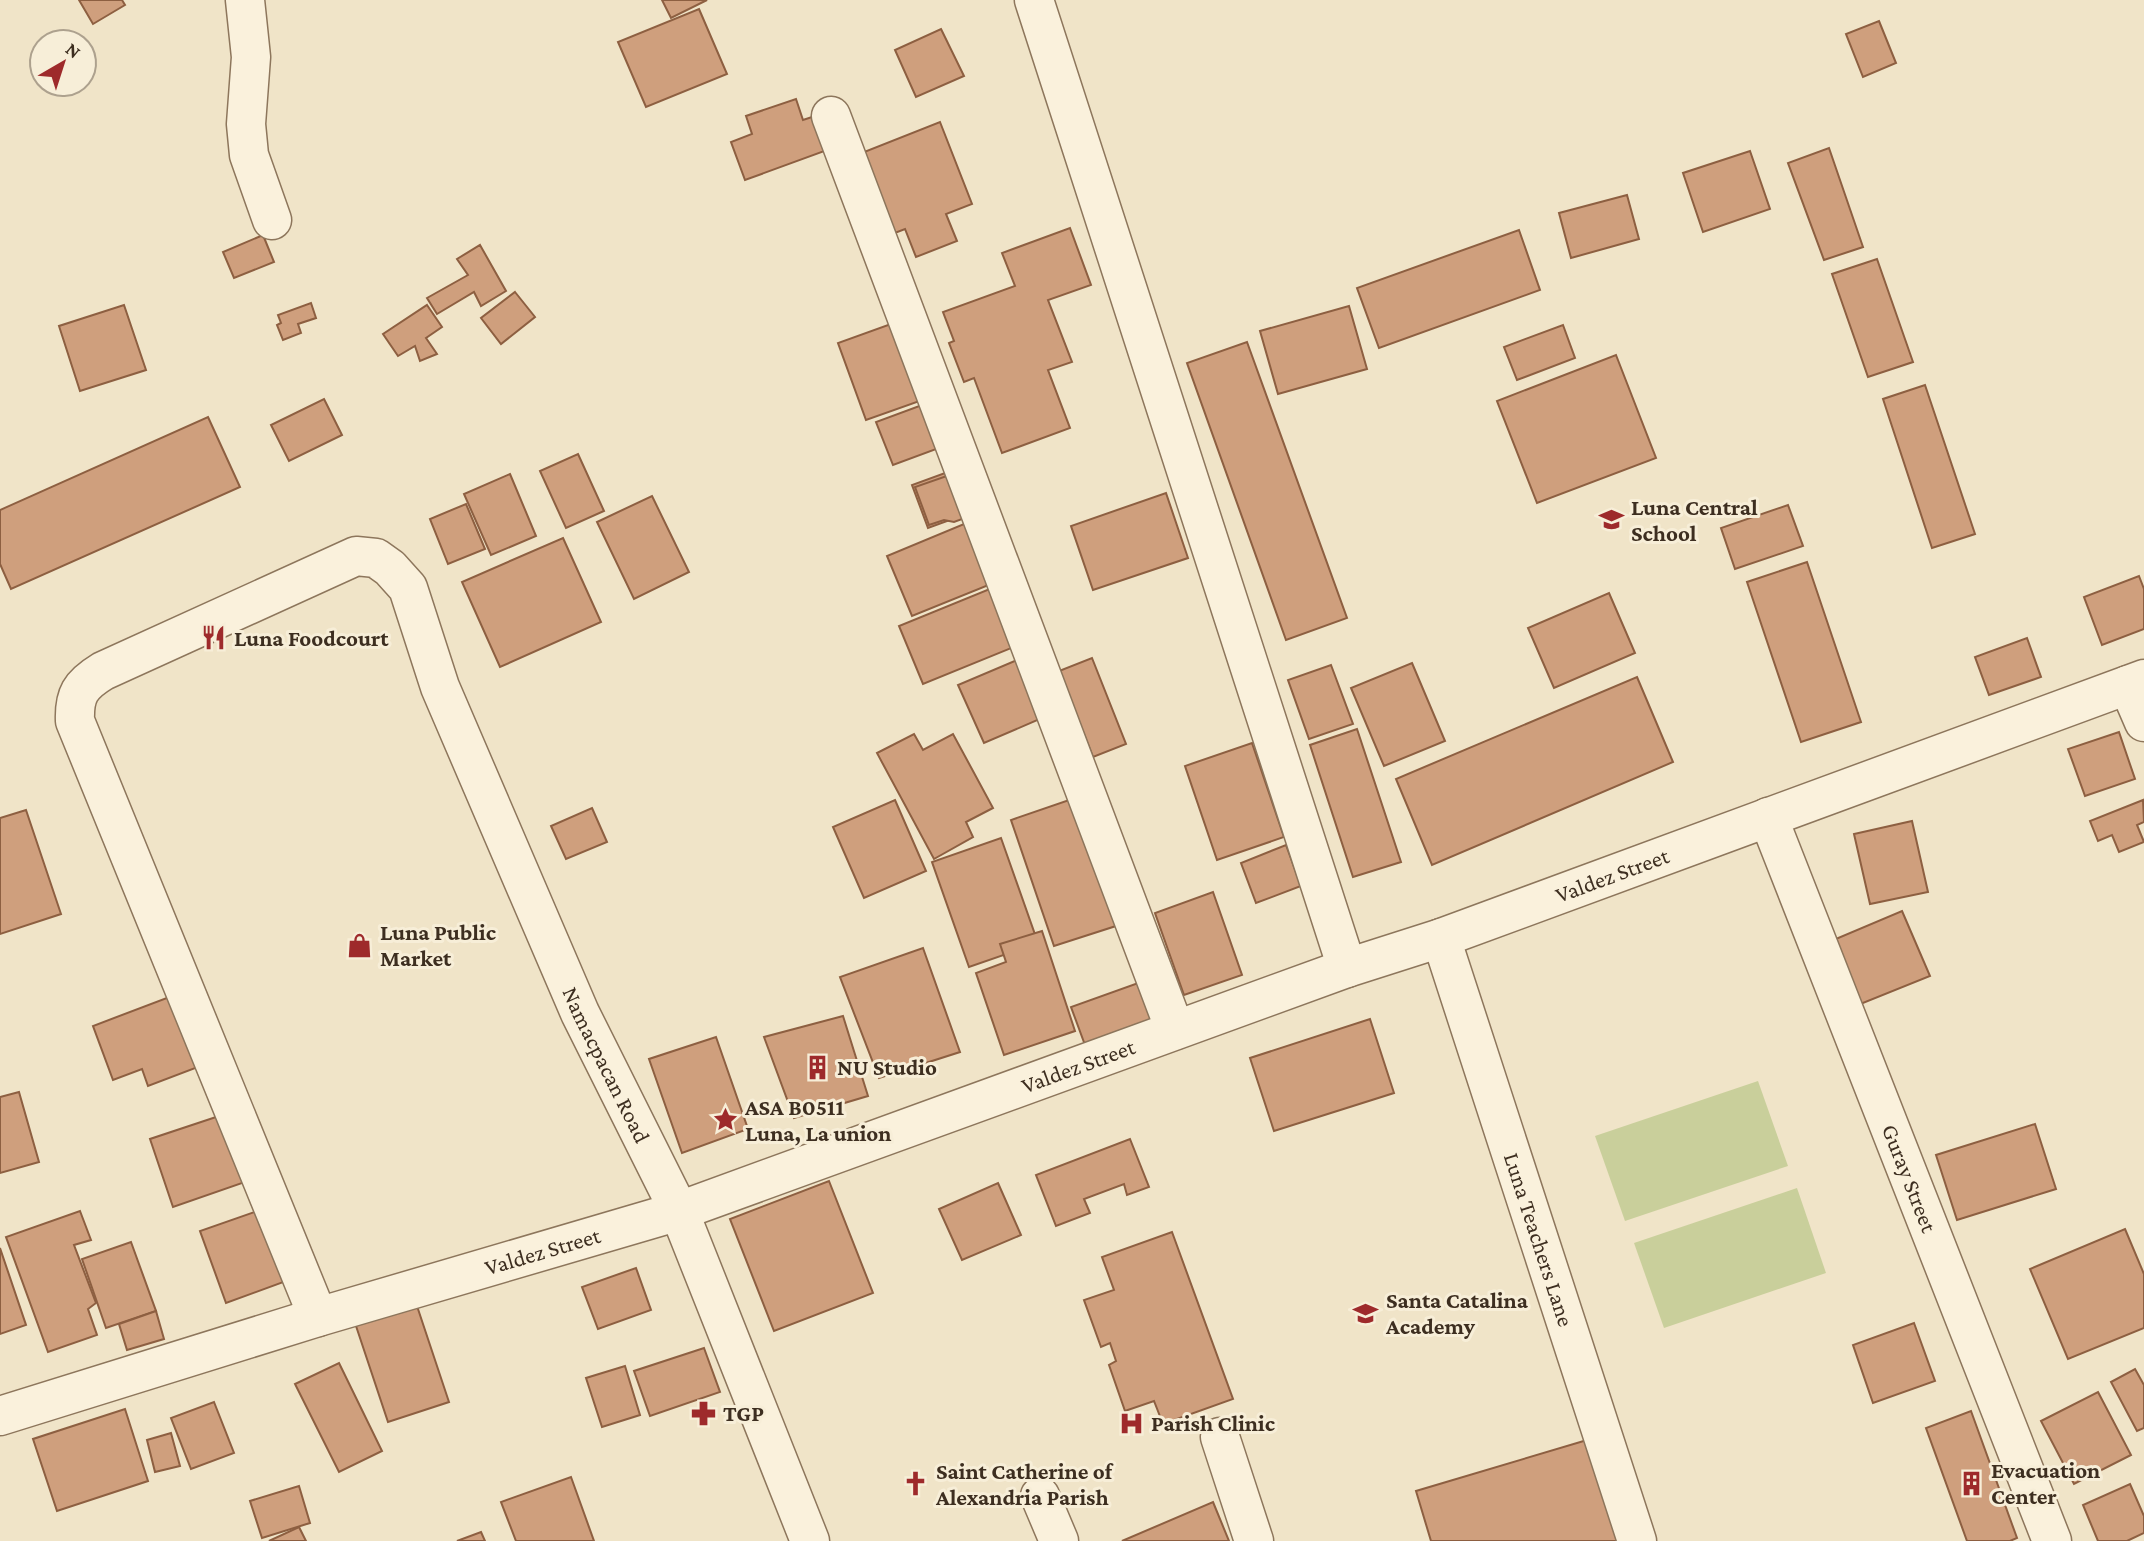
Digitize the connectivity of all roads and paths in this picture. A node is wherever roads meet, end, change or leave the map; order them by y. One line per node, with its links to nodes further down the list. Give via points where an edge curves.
1 (245, 0): 4 (street, via 251,57 249,155)
2 (1034, 0): 9 (street)
3 (831, 116): 10 (street)
4 (272, 220)
5 (2136, 682): 6 (street); 7 (street, Valdez Street)
6 (2144, 722)
7 (1768, 817): 8 (street, Valdez Street); 20 (street, Guray Street)
8 (1441, 938): 9 (street, Valdez Street); 19 (street, Luna Teachers Lane)
9 (1347, 968): 10 (street, Valdez Street)
10 (1175, 1030): 11 (street, Valdez Street)
11 (680, 1210): 12 (street, Valdez Street); 12 (street, Namacpacan Road, via 574,1000 440,687 408,588 376,558 356,556 103,671 89,680 74,703 75,721); 16 (street, Namacpacan Road)
12 (318, 1317): 13 (street, Valdez Street)
13 (0, 1416)
14 (1220, 1437): 18 (street)
15 (1040, 1496): 17 (street)
16 (810, 1541)
17 (1059, 1541)
18 (1254, 1541)
19 (1637, 1541)
20 (2052, 1541)

